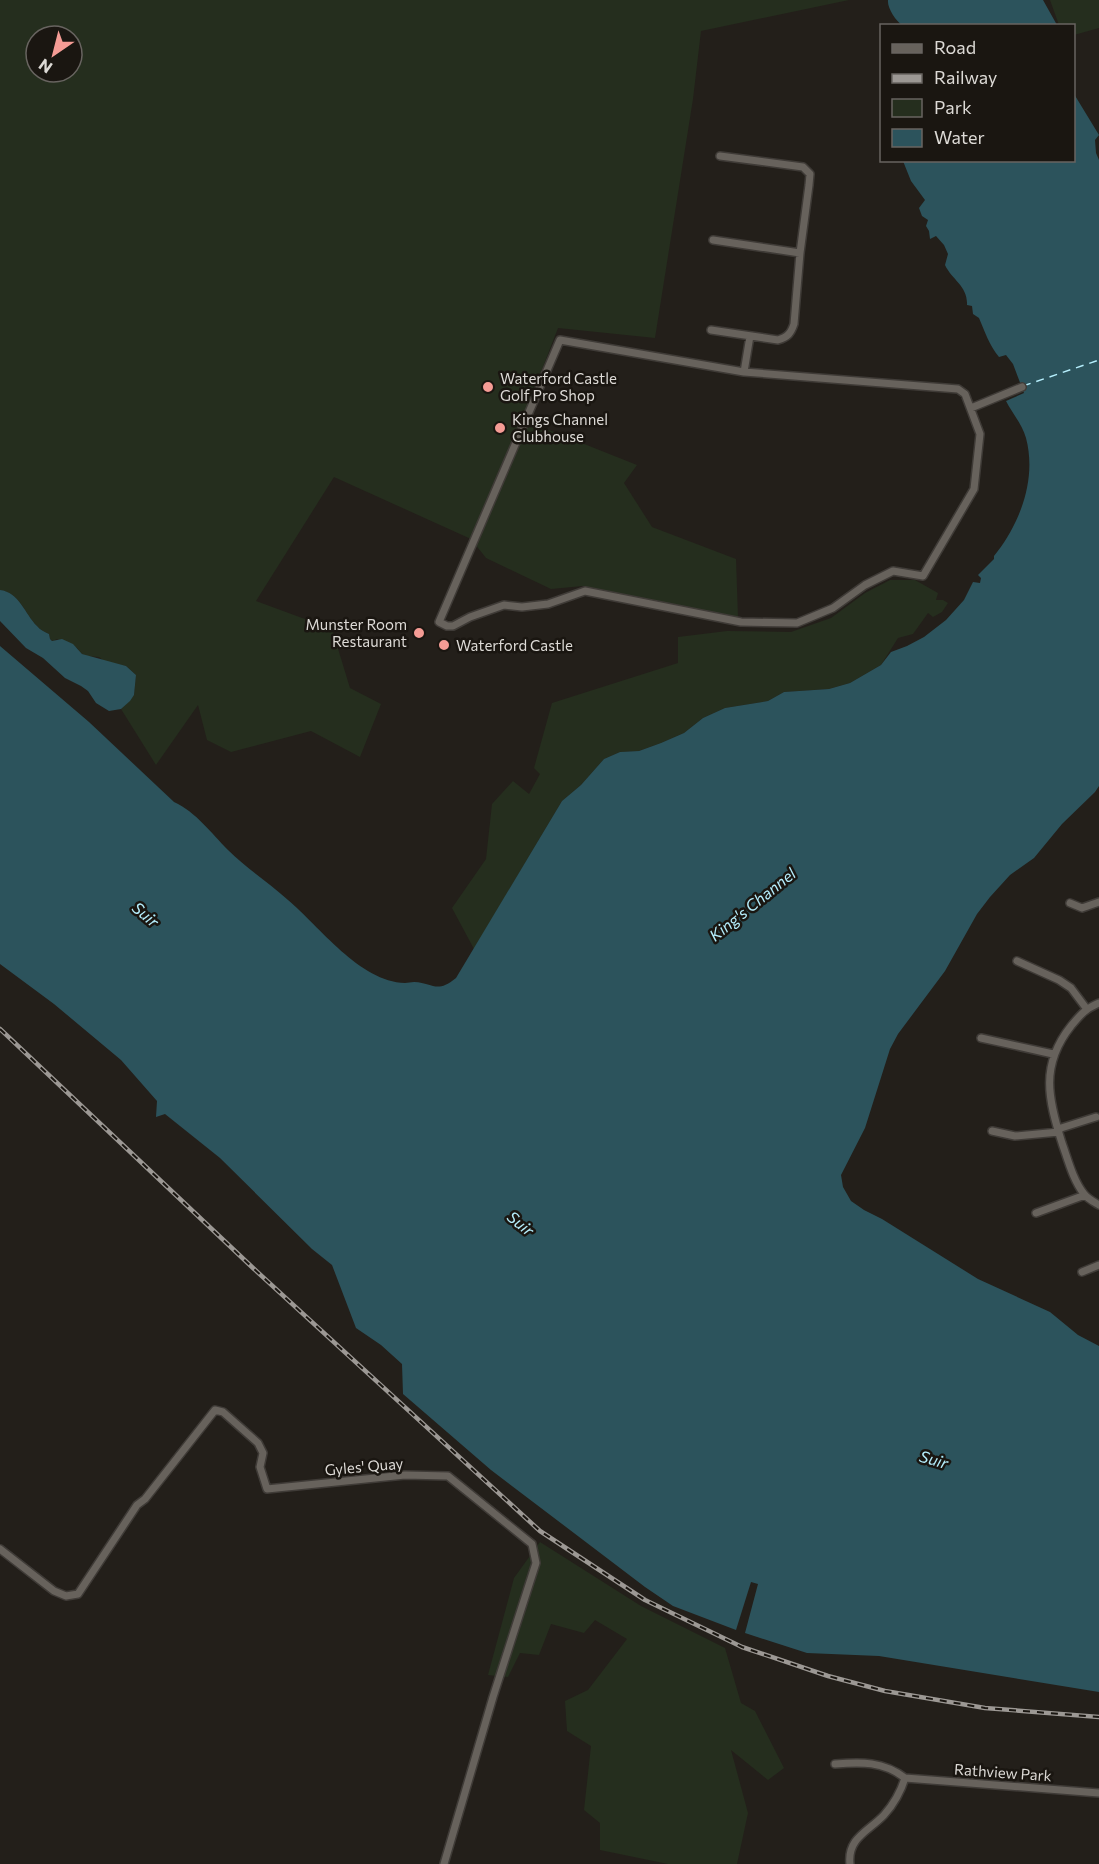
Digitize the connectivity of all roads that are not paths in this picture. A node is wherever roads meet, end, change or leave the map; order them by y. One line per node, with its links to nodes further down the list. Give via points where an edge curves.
1 (720, 156): 3 (street, via 795,165 810,174)
2 (713, 240): 3 (street)
3 (800, 253): 5 (street, via 791,332 778,340)
4 (711, 330): 5 (street)
5 (750, 336): 6 (street)
6 (744, 372): 8 (street, via 954,389 965,394); 8 (street, via 560,340 439,622 453,626 504,605 548,604 585,591 741,622 797,624 833,608 893,571 924,576 974,489 981,439)
7 (1022, 387): 8 (street)
8 (971, 408)
9 (1099, 902): 10 (street, via 1082,908)
10 (1070, 903)
11 (1017, 961): 13 (street, via 1071,988)
12 (1099, 1003): 13 (street)
13 (1086, 1008): 15 (street)
14 (981, 1038): 15 (street)
15 (1053, 1054): 18 (street, via 1050,1096)
16 (1096, 1117): 18 (street)
17 (992, 1131): 18 (street, via 1015,1136)
18 (1058, 1131): 19 (street)
19 (1084, 1195): 20 (street); 21 (street)
20 (1099, 1205)
21 (1036, 1213)
22 (1099, 1265): 23 (street)
23 (1082, 1272)
24 (0, 1549): 28 (street, Gyles' Quay, via 54,1591 66,1596 78,1594 137,1505 215,1410 223,1412 258,1443 267,1489 405,1475 448,1476 532,1544 536,1563)
25 (835, 1764): 26 (street, Rathview Park, via 866,1762 894,1770)
26 (905, 1778): 27 (street, Rathview Park); 29 (street, via 884,1815 860,1834 849,1855)
27 (1099, 1793)
28 (444, 1864)
29 (850, 1864)

